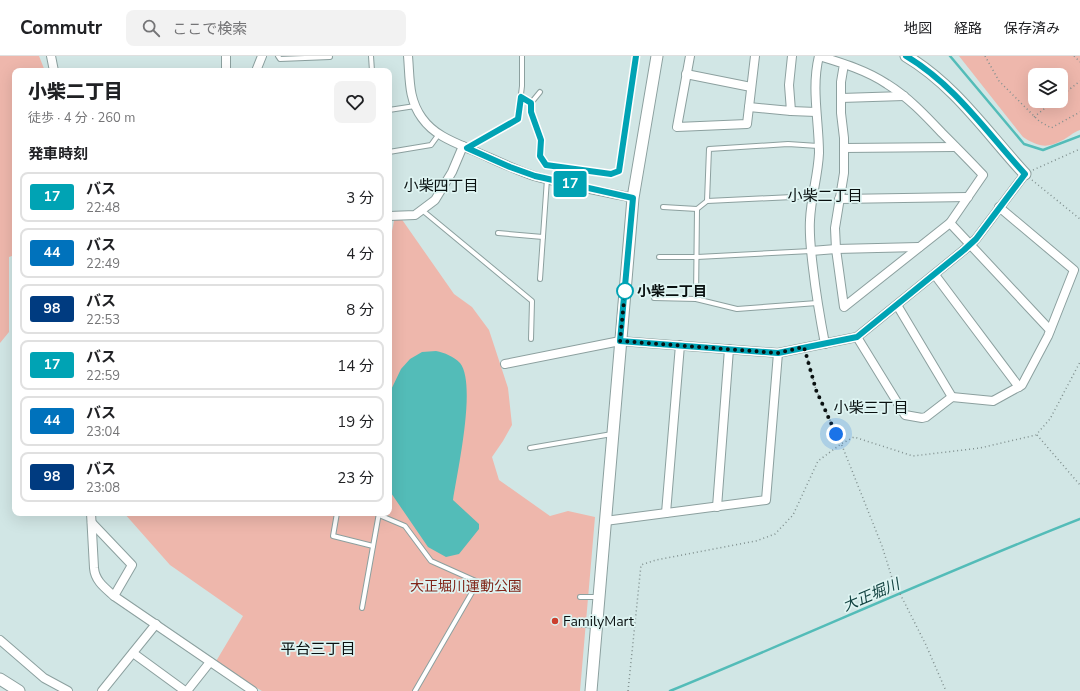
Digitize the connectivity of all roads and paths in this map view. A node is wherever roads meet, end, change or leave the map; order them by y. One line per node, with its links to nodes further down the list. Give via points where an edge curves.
1 (51, 56): 20 (street)
2 (226, 56): 21 (street)
3 (262, 56): 22 (street)
4 (278, 56): 17 (lane, via 280,59)
5 (371, 56): 23 (lane)
6 (408, 56): 33 (street, via 410,92)
7 (522, 56): 30 (lane)
8 (636, 56): 32 (lane, via 619,171 611,174 546,165 540,156 541,140 531,112)
9 (657, 56): 52 (street)
10 (690, 56): 24 (street)
11 (755, 56): 26 (street)
12 (792, 56): 37 (street, via 789,85)
13 (819, 56): 19 (street); 38 (street, via 816,72)
14 (906, 56): 48 (street, via 925,68 967,107)
15 (985, 56): 40 (path, via 999,81)
16 (1074, 56): 18 (path)
17 (330, 57)
18 (1080, 62)
19 (844, 64): 29 (street, via 871,74); 31 (street)
20 (53, 68)
21 (226, 68)
22 (257, 68)
23 (372, 68)
24 (686, 74): 26 (street); 34 (street, via 677,127 747,124)
25 (1080, 81): 27 (path)
26 (751, 87): 34 (street)
27 (1068, 90)
28 (540, 92): 32 (lane)
29 (904, 96): 31 (street); 44 (street)
30 (521, 97): 32 (lane); 43 (lane, via 518,119)
31 (841, 98): 45 (street)
32 (531, 103)
33 (415, 106): 36 (lane); 41 (street, via 421,117)
34 (749, 107): 37 (street)
35 (1045, 108): 40 (path)
36 (392, 110)
37 (791, 111): 38 (street)
38 (816, 112): 42 (street)
39 (1080, 112): 40 (path, via 1051,128)
40 (1034, 116)
41 (439, 134): 43 (street); 47 (lane, via 431,145)
42 (818, 146): 50 (street, via 818,168); 54 (lane, via 788,144 709,149)
43 (465, 147): 49 (street, via 510,167); 58 (street, via 435,200)
44 (956, 147): 45 (street); 51 (street, via 983,175)
45 (844, 148): 53 (street, via 844,173)
46 (1080, 150): 48 (path)
47 (392, 152)
48 (1025, 174): 56 (street); 60 (path)
49 (547, 179): 52 (street); 63 (lane)
50 (813, 196): 54 (lane); 67 (street, via 810,219)
51 (968, 197): 53 (street); 61 (street)
52 (633, 198): 79 (street)
53 (839, 198): 66 (street, via 835,228)
54 (707, 201): 57 (lane)
55 (663, 207): 57 (lane)
56 (1000, 207): 64 (street); 76 (street, via 1074,270)
57 (697, 209): 69 (lane)
58 (422, 210): 59 (street, via 415,215); 78 (lane, via 532,301)
59 (392, 216)
60 (1080, 219)
61 (950, 223): 64 (street); 65 (street)
62 (498, 233): 63 (lane)
63 (543, 237): 71 (lane)
64 (970, 244): 70 (street); 76 (street)
65 (919, 247): 66 (street); 66 (street, via 844,307)
66 (836, 249): 67 (street)
67 (811, 251): 69 (lane); 74 (street)
68 (659, 257): 69 (lane)
69 (697, 257): 73 (lane)
70 (935, 275): 75 (street); 87 (street)
71 (540, 279)
72 (654, 298): 73 (lane)
73 (696, 299): 74 (lane, via 737,309)
74 (817, 303): 80 (street)
75 (897, 305): 77 (street); 88 (street)
76 (1050, 330): 87 (street, via 1022,385)
77 (857, 337): 80 (street); 88 (street, via 905,415 926,417)
78 (531, 339)
79 (620, 341): 81 (street); 86 (street); 89 (street)
80 (825, 344): 82 (street)
81 (680, 345): 83 (street); 95 (street)
82 (804, 347): 84 (street); 91 (path, via 816,390)
83 (729, 349): 84 (street); 94 (street)
84 (778, 353): 94 (street, via 766,500)
85 (1080, 362): 90 (path, via 1050,419)
86 (505, 364)
87 (1019, 386): 88 (street, via 993,401)
88 (952, 397)
89 (612, 434): 92 (lane); 100 (street)
90 (1036, 435): 91 (path, via 980,448 913,456 854,437); 93 (path)
91 (840, 443): 121 (path, via 818,461 793,515 775,534 756,541 641,565); 122 (path, via 882,546 892,578)
92 (530, 448)
93 (1080, 485)
94 (717, 506): 95 (street)
95 (666, 513): 100 (street)
96 (91, 516): 101 (street)
97 (336, 516): 102 (lane, via 333,536)
98 (379, 516): 102 (lane)
99 (383, 516): 119 (lane, via 405,526 431,561 478,582)
100 (605, 521): 105 (street)
101 (92, 523): 103 (street, via 94,573 98,581); 103 (street, via 132,565)
102 (373, 546): 106 (lane)
103 (114, 596): 107 (street)
104 (580, 597): 105 (lane)
105 (599, 597): 109 (street)
106 (362, 608)
107 (156, 624): 111 (street); 112 (street)
108 (577, 624): 109 (lane)
109 (596, 626): 120 (street)
110 (0, 640): 115 (street, via 44,678)
111 (133, 652): 116 (street); 117 (street)
112 (210, 662): 117 (street); 118 (street)
113 (0, 679): 114 (street)
114 (19, 691)
115 (68, 691)
116 (102, 691)
117 (186, 691)
118 (252, 691)
119 (415, 691)
120 (591, 691)
121 (628, 691)
122 (946, 691)

